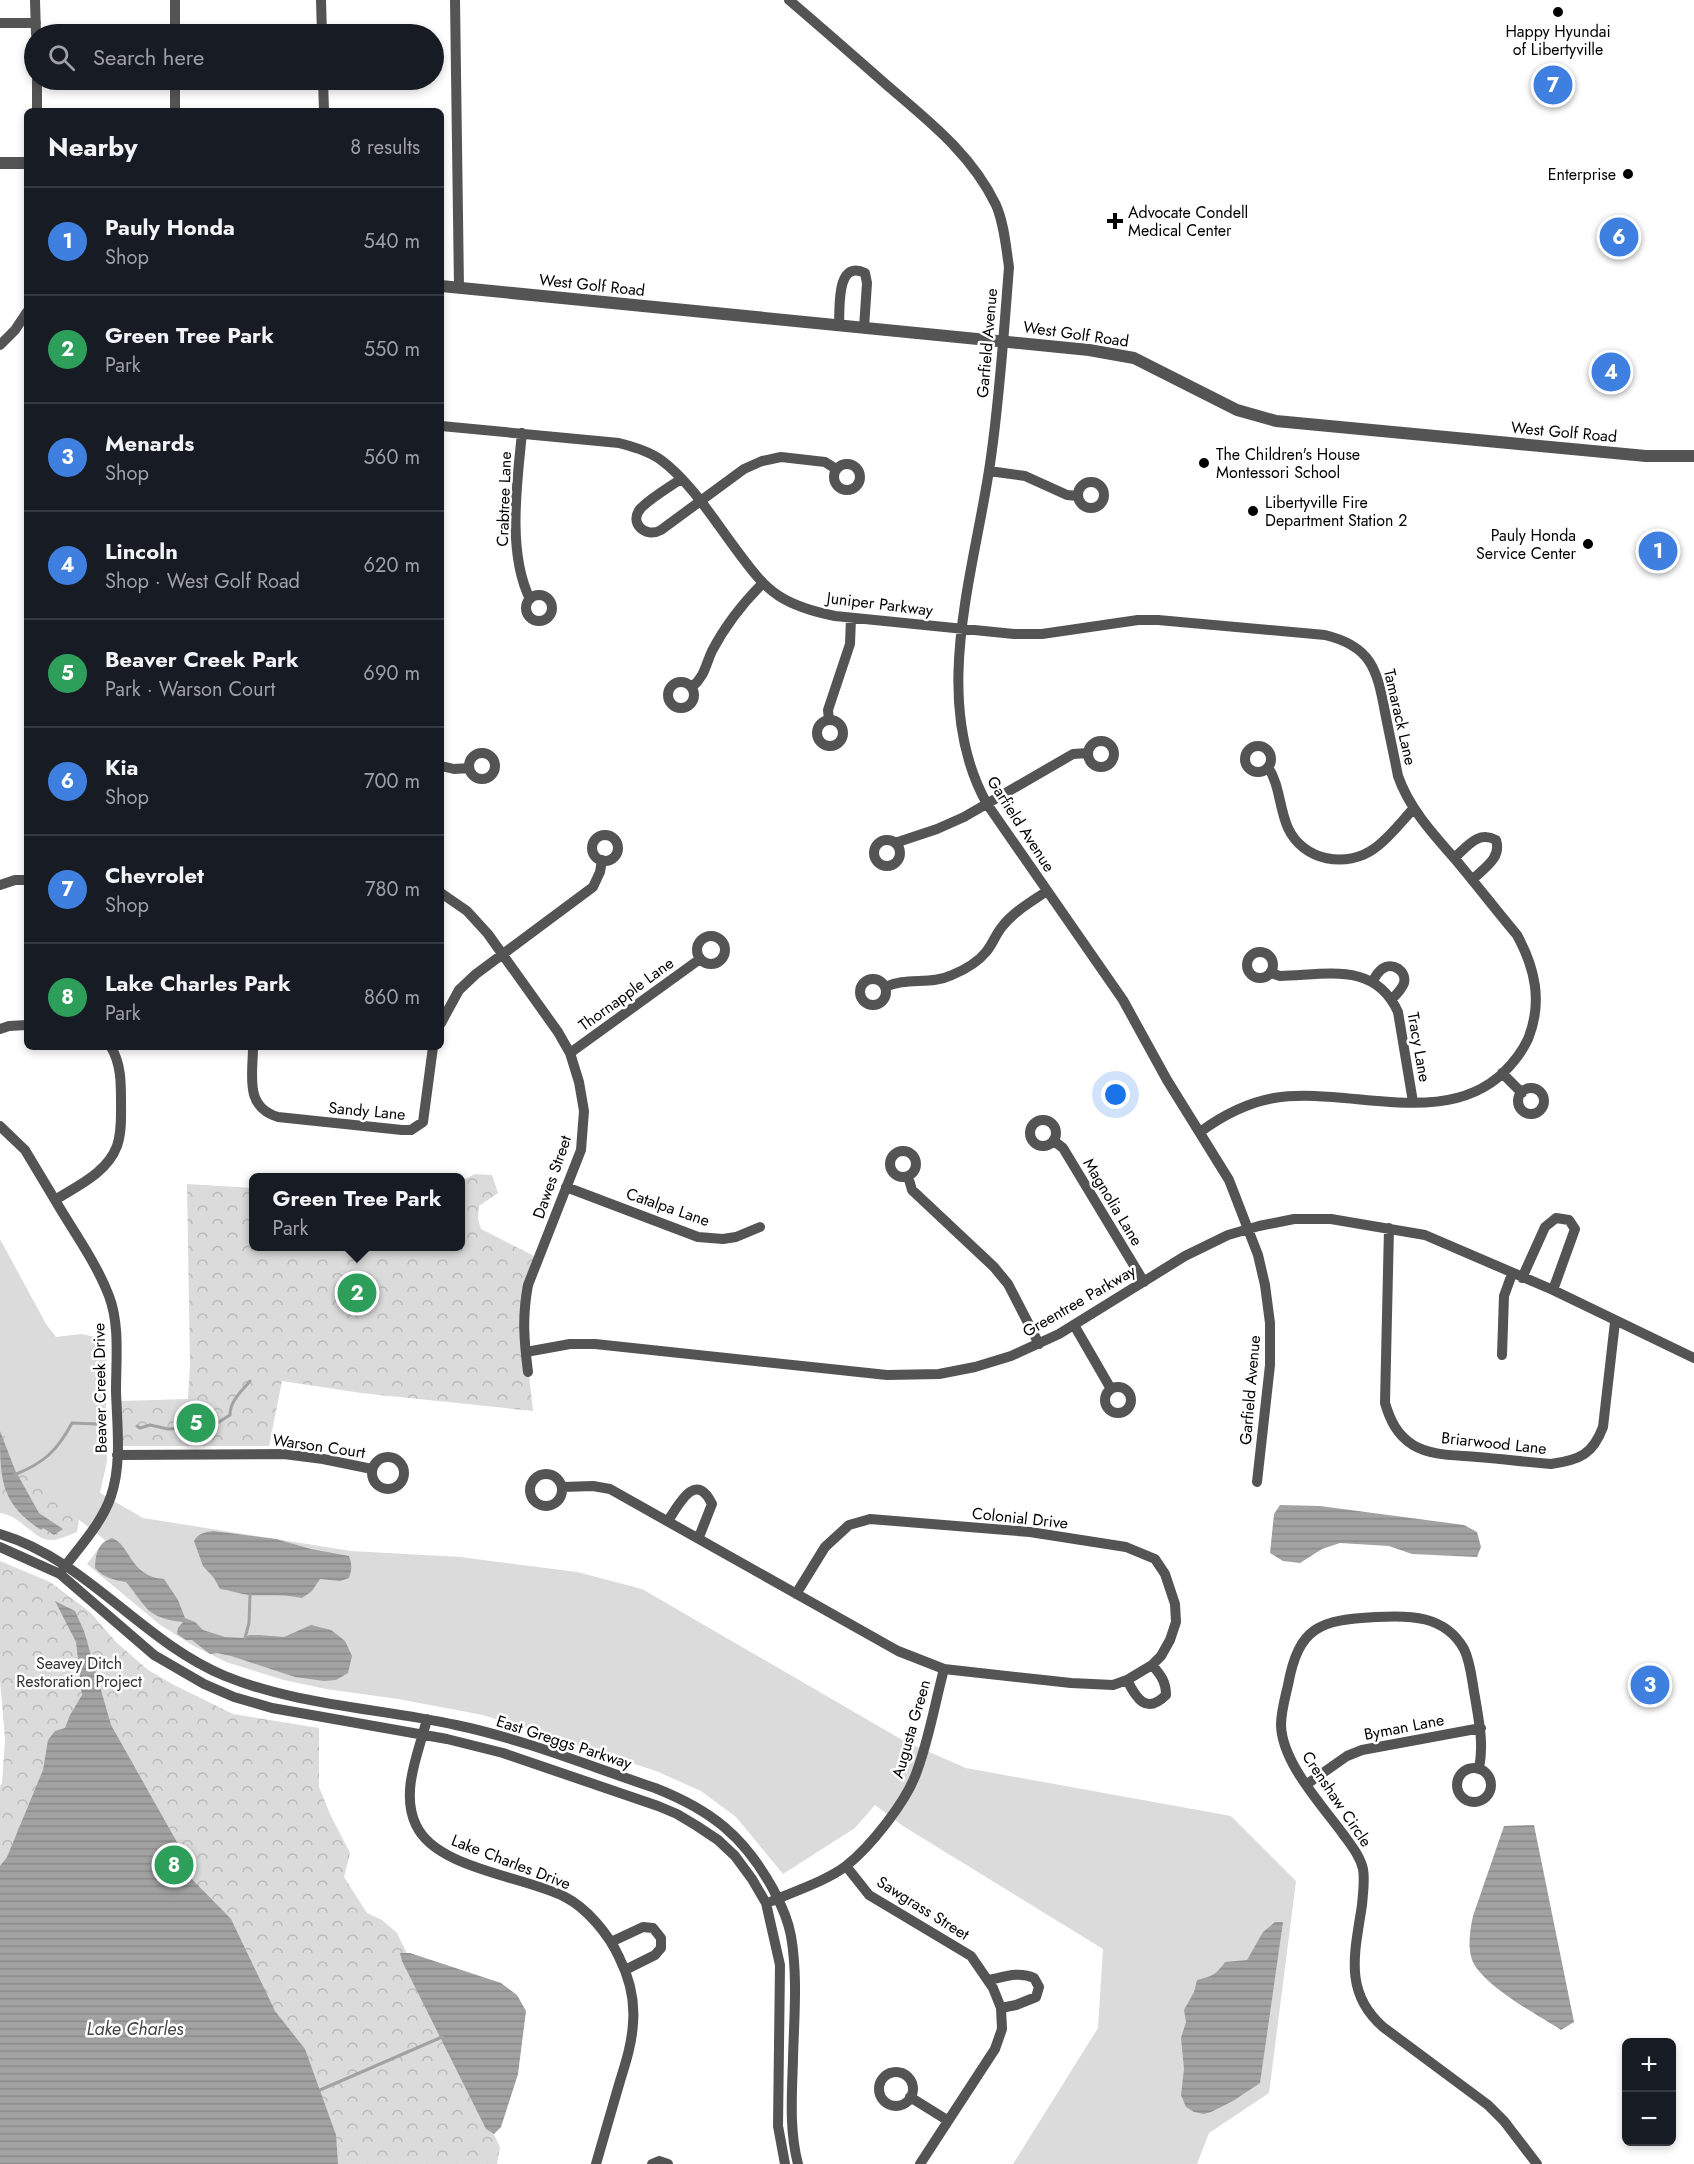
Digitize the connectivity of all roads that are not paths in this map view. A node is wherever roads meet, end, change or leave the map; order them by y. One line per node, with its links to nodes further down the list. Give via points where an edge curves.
1 (35, 0): 7 (street)
2 (175, 0): 8 (street)
3 (321, 0): 9 (street)
4 (455, 0): 19 (street)
5 (789, 0): 23 (street, Garfield Avenue, via 933,125 982,178 997,207 1006,241 1009,267)
6 (0, 23): 7 (street)
7 (36, 23)
8 (175, 24)
9 (322, 24)
10 (37, 90): 13 (street)
11 (175, 90): 14 (street)
12 (323, 90): 15 (street)
13 (37, 108)
14 (175, 108)
15 (324, 108)
16 (0, 163): 17 (street)
17 (24, 163)
18 (444, 286): 19 (street, West Golf Road)
19 (459, 288): 21 (street, West Golf Road)
20 (24, 316): 24 (street)
21 (839, 325): 22 (street, West Golf Road); 22 (street, via 842,281 851,269 865,273 867,282)
22 (864, 328): 23 (street, West Golf Road)
23 (1003, 341): 27 (street, West Golf Road, via 1134,358 1237,411 1276,421 1646,456); 29 (street, Garfield Avenue)
24 (0, 345)
25 (444, 426): 26 (street, Juniper Parkway)
26 (522, 433): 30 (street, Juniper Parkway, via 639,448); 34 (street, Crabtree Lane, via 517,553)
27 (1694, 456)
28 (836, 469): 32 (street, via 825,462 781,457 762,461)
29 (989, 471): 31 (street, via 1025,476); 36 (street, Garfield Avenue)
30 (681, 479): 32 (street, Juniper Parkway); 32 (street, via 641,508 639,526 656,532)
31 (1078, 496)
32 (699, 500): 33 (street, Juniper Parkway)
33 (762, 583): 35 (street, Juniper Parkway, via 794,604); 37 (street, via 729,624 702,679)
34 (530, 599)
35 (851, 618): 36 (street, Juniper Parkway); 38 (street, via 850,644 828,710)
36 (962, 628): 43 (street, Garfield Avenue, via 959,683 964,745 974,781); 44 (street, Tamarack Lane, via 1042,634 1158,620 1325,634 1342,639 1364,653 1374,666 1398,776)
37 (692, 687)
38 (830, 720)
39 (1088, 753): 43 (street, via 1073,754)
40 (444, 767): 42 (street)
41 (1268, 767): 44 (street, via 1275,778 1289,830 1302,847 1317,856 1332,860 1362,856 1376,848)
42 (469, 768)
43 (987, 804): 45 (street, via 937,830); 51 (street, Garfield Avenue)
44 (1414, 808): 46 (street, Tamarack Lane)
45 (895, 843)
46 (1454, 858): 49 (street, Tamarack Lane); 49 (street, via 1481,836 1496,840 1496,856)
47 (602, 860): 53 (street, via 592,887)
48 (24, 880): 50 (street)
49 (1472, 880): 66 (street, Tamarack Lane, via 1517,934 1535,981 1537,997 1530,1034 1524,1048)
50 (0, 885)
51 (1047, 891): 57 (street, via 1016,912 987,951 972,964 929,982); 70 (street, Garfield Avenue, via 1123,1000)
52 (444, 895): 53 (street, Dawes Street, via 467,911)
53 (502, 954): 59 (street, via 459,990); 65 (street, Dawes Street)
54 (700, 959): 65 (street, Thornapple Lane)
55 (1271, 973): 56 (street, via 1348,974)
56 (1373, 981): 58 (street, Tracy Lane); 58 (street, Tracy Lane, via 1386,967 1399,969 1405,981)
57 (885, 987)
58 (1392, 999): 68 (street, Tracy Lane, via 1398,1012)
59 (444, 1018)
60 (24, 1025): 61 (street)
61 (0, 1029)
62 (113, 1050): 74 (street, via 121,1074 117,1147 98,1172)
63 (253, 1050): 64 (street, Sandy Lane, via 254,1095 267,1114 411,1130 423,1122 426,1111)
64 (433, 1050)
65 (570, 1053): 73 (street, Dawes Street, via 584,1119 581,1150)
66 (1502, 1073): 67 (street); 68 (street, Tamarack Lane, via 1492,1084 1458,1099)
67 (1522, 1092)
68 (1413, 1102): 70 (street, Tamarack Lane, via 1275,1098 1244,1106)
69 (0, 1126): 74 (street, Beaver Creek Drive, via 25,1150)
70 (1200, 1132): 77 (street, Garfield Avenue, via 1229,1180)
71 (1054, 1141): 79 (street, Magnolia Lane, via 1063,1148)
72 (908, 1176): 83 (street, via 912,1190 1008,1284)
73 (566, 1187): 75 (street, Catalpa Lane, via 698,1237 736,1237); 84 (street, Dawes Street, via 528,1285 523,1322)
74 (55, 1200): 89 (street, Beaver Creek Drive, via 102,1279 113,1311)
75 (760, 1227)
76 (1389, 1228): 77 (street, Greentree Parkway, via 1330,1219 1294,1219); 78 (street, Greentree Parkway, via 1425,1235); 81 (street, Briarwood Lane, via 1385,1403 1390,1421 1411,1444 1423,1450 1551,1464 1584,1456 1597,1442 1603,1427)
77 (1248, 1229): 79 (street, Greentree Parkway, via 1185,1256); 91 (street, Garfield Avenue, via 1258,1255 1270,1323 1270,1365)
78 (1517, 1276): 80 (street, Greentree Parkway); 80 (street, via 1545,1227 1556,1218 1569,1220 1575,1229 1573,1239); 85 (street, via 1504,1296)
79 (1144, 1282): 82 (street, Greentree Parkway)
80 (1553, 1290): 81 (street, Greentree Parkway)
81 (1615, 1322): 86 (street, Greentree Parkway)
82 (1074, 1325): 83 (street, Greentree Parkway); 88 (street)
83 (1039, 1344): 84 (street, Greentree Parkway, via 975,1367 912,1376 595,1344)
84 (526, 1352): 87 (street, Dawes Street)
85 (1502, 1355)
86 (1694, 1358)
87 (528, 1372)
88 (1111, 1389)
89 (117, 1455): 90 (street, Warson Court, via 284,1454); 97 (street, Beaver Creek Drive, via 115,1484 107,1506)
90 (372, 1469)
91 (1257, 1482)
92 (562, 1487): 93 (street, Colonial Drive, via 610,1489)
93 (668, 1521): 95 (street, Colonial Drive); 95 (street, via 685,1494 699,1490 707,1494 712,1504)
94 (0, 1534): 97 (street, via 39,1548)
95 (699, 1537): 98 (street, Colonial Drive)
96 (0, 1547): 97 (street)
97 (63, 1569): 102 (street, East Greggs Parkway, via 186,1657 226,1676 316,1702); 104 (street, East Greggs Parkway, via 154,1655 204,1684 272,1708)
98 (796, 1594): 99 (street, Colonial Drive, via 825,1547 849,1525 870,1519 1030,1532 1126,1547 1155,1559 1165,1574 1175,1604 1176,1622 1170,1640); 100 (street, Colonial Drive, via 898,1651)
99 (1152, 1665): 101 (street, Colonial Drive); 101 (street, via 1166,1685 1166,1695 1159,1702 1146,1704 1138,1700)
100 (944, 1669): 101 (street, Colonial Drive, via 1071,1683 1113,1685); 107 (street, Augusta Green, via 917,1772 906,1796)
101 (1127, 1680)
102 (427, 1719): 104 (street, Lake Charles Drive); 108 (street, East Greggs Parkway, via 530,1746 676,1796 712,1816 732,1833 762,1868)
103 (1481, 1728): 105 (street, Crenshaw Circle); 106 (street, Byman Lane, via 1362,1750); 106 (street, Crenshaw Circle, via 1464,1649 1448,1630 1436,1622 1411,1616 1330,1622 1311,1633 1295,1654 1282,1713 1284,1744)
104 (423, 1735): 109 (street, East Greggs Parkway, via 503,1753 676,1814 704,1830 735,1856); 110 (street, Lake Charles Drive, via 411,1781 410,1802 415,1825 425,1839 462,1862 565,1897 584,1911)
105 (1479, 1769)
106 (1307, 1784): 122 (street, Crenshaw Circle, via 1360,1859 1364,1884 1353,1966 1358,1993 1370,2016 1488,2105)
107 (846, 1866): 108 (street, Augusta Green); 112 (street, Sawgrass Street, via 869,1895 971,1956)
108 (777, 1898): 109 (street, Augusta Green); 120 (street, East Greggs Parkway, via 790,1933 796,1976 792,2128)
109 (766, 1903): 119 (street, East Greggs Parkway, via 780,1965 778,2126)
110 (611, 1942): 111 (street, Lake Charles Drive); 111 (street, via 642,1927 653,1928 661,1938 661,1948 655,1955)
111 (625, 1970): 116 (street, Lake Charles Drive, via 634,2022)
112 (989, 1980): 113 (street, Sawgrass Street); 113 (street, via 1027,1975 1034,1978 1038,1987 1036,1997)
113 (1001, 2008): 115 (street, Sawgrass Street, via 1002,2029 995,2049)
114 (910, 2097): 115 (street)
115 (947, 2120): 121 (street, Sawgrass Street)
116 (599, 2163)
117 (652, 2164): 118 (street)
118 (668, 2164)
119 (785, 2164)
120 (798, 2164)
121 (920, 2164)
122 (1537, 2164)

